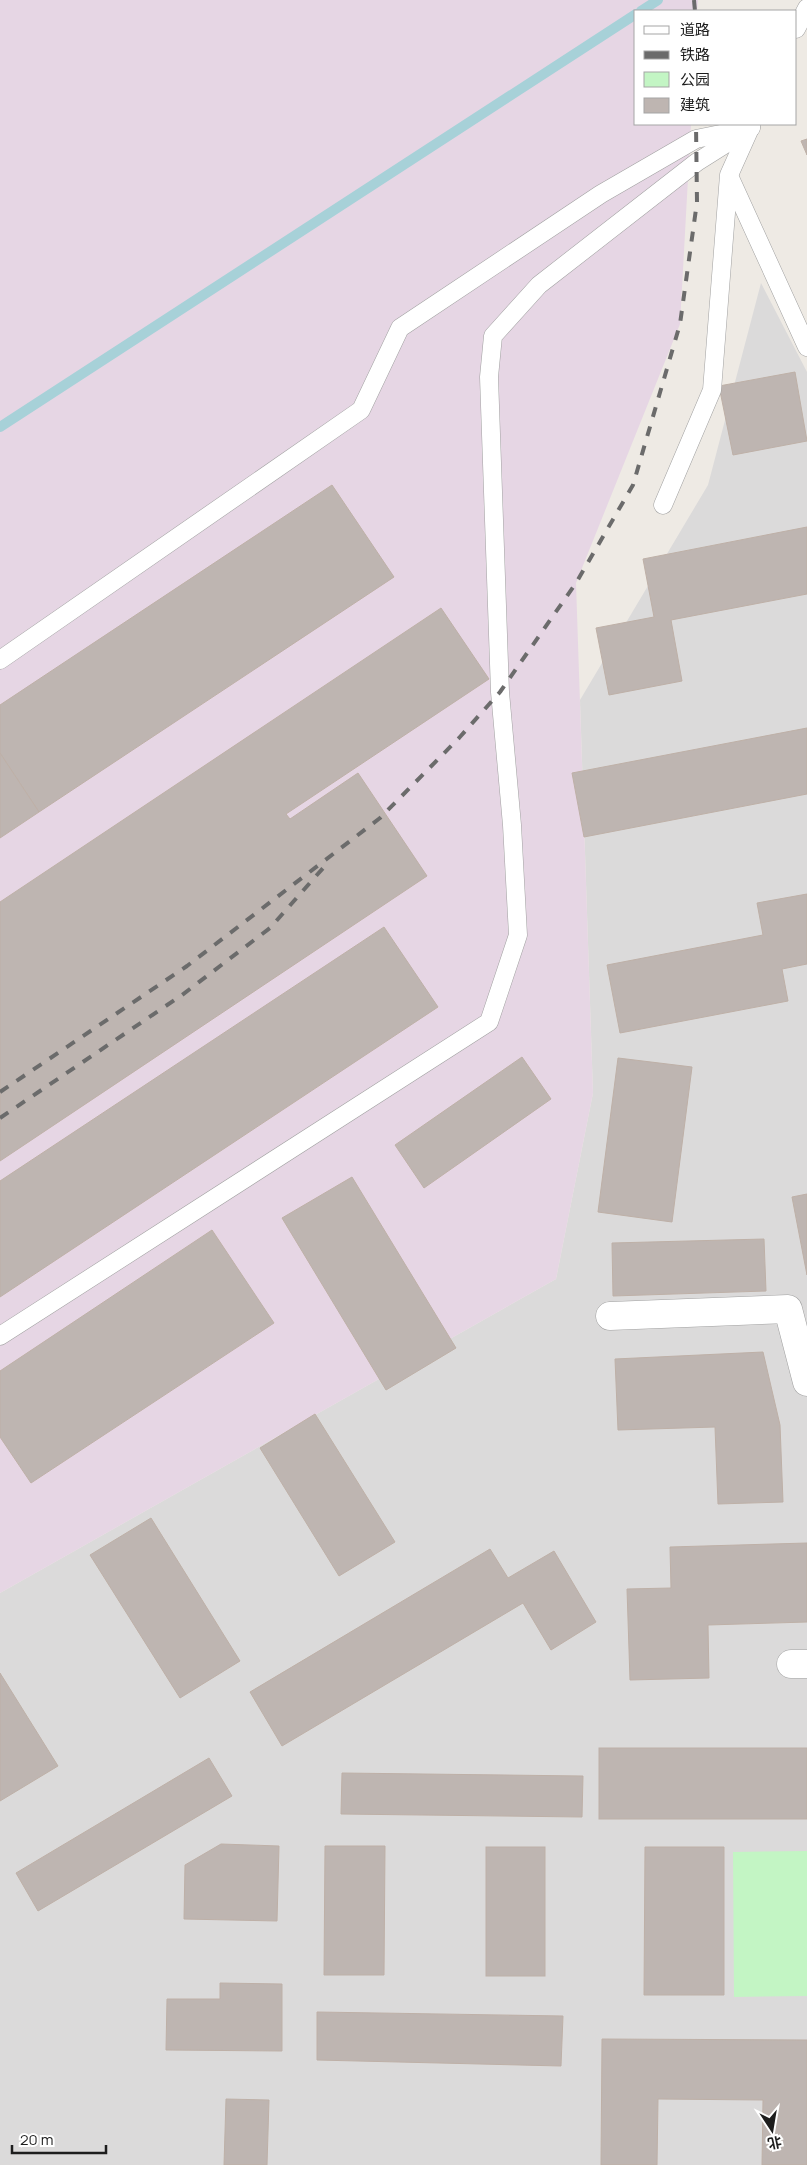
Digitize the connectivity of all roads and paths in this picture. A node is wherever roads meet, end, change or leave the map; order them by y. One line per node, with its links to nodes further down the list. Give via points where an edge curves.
1 (807, 8): 2 (lane)
2 (797, 27)
3 (752, 126): 4 (lane); 7 (lane, via 696,139 601,194 400,328 361,410); 9 (lane, via 696,162 539,286 493,336 489,377 500,692 518,935 489,1022)
4 (729, 175): 5 (lane); 6 (lane, via 712,390)
5 (807, 347)
6 (663, 505)
7 (0, 660)
8 (610, 1316): 10 (street, via 788,1309)
9 (0, 1336)
10 (807, 1382)

